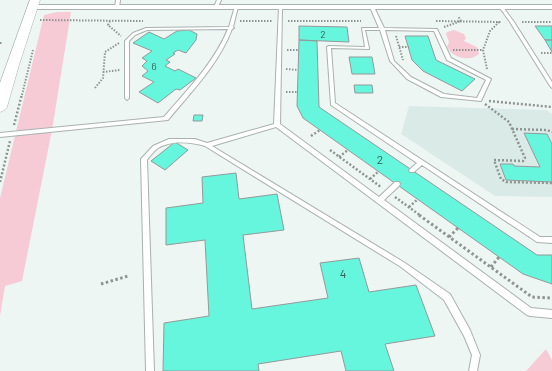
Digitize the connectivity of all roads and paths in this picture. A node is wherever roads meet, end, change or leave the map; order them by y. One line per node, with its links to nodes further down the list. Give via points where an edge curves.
1 (34, 4): 2 (street); 46 (main road)
2 (117, 4): 3 (street)
3 (218, 4): 4 (street)
4 (236, 7): 5 (street); 13 (lane)
5 (280, 7): 7 (street); 14 (lane)
6 (552, 7): 8 (street)
7 (372, 8): 8 (street); 15 (lane)
8 (502, 8): 19 (lane)
9 (452, 16): 17 (path, via 458,16)
10 (40, 20): 11 (path)
11 (110, 21): 12 (path); 38 (path, via 108,25 124,39 105,52)
12 (144, 21)
13 (235, 21): 14 (path); 21 (lane)
14 (279, 21): 15 (path); 48 (lane)
15 (378, 21): 22 (lane)
16 (430, 21): 17 (path)
17 (461, 21): 18 (path); 24 (path)
18 (499, 22): 19 (path); 31 (path, via 490,31)
19 (512, 22): 20 (path); 40 (lane)
20 (552, 22)
21 (232, 28): 44 (lane, via 146,29 134,34 127,41); 52 (lane, via 220,51 166,119)
22 (382, 29): 23 (lane); 45 (lane, via 392,61 409,78 443,96); 58 (lane, via 364,29 367,48 329,47 333,104)
23 (394, 30): 24 (lane); 34 (path, via 403,60)
24 (436, 30): 30 (lane)
25 (0, 43): 26 (path)
26 (4, 43)
27 (34, 43): 52 (path)
28 (286, 50): 29 (path)
29 (299, 50)
30 (445, 50): 31 (path); 39 (lane, via 448,59)
31 (483, 50): 39 (path)
32 (541, 53): 33 (path)
33 (552, 53)
34 (408, 65)
35 (286, 69): 37 (path)
36 (116, 70): 38 (path)
37 (298, 70)
38 (103, 72): 41 (path, via 103,78)
39 (489, 79): 45 (lane)
40 (552, 86)
41 (95, 88)
42 (286, 92): 43 (path)
43 (297, 92)
44 (127, 98)
45 (479, 100): 47 (path); 49 (path, via 509,122)
46 (0, 107)
47 (552, 107)
48 (276, 125): 55 (lane); 66 (lane)
49 (512, 129): 51 (path); 63 (path, via 525,159 494,160 500,178 506,182)
50 (320, 130): 54 (path)
51 (552, 132)
52 (12, 134): 53 (lane); 62 (path)
53 (0, 135)
54 (311, 136)
55 (207, 145): 76 (lane, via 194,141 169,141 155,147 144,159); 77 (lane, via 403,265 447,297 476,355)
56 (348, 150): 57 (path)
57 (339, 157)
58 (422, 162): 59 (lane); 70 (lane, via 539,240)
59 (412, 170)
60 (379, 171): 61 (path)
61 (370, 179)
62 (0, 182)
63 (552, 183)
64 (397, 184): 66 (lane)
65 (418, 199): 67 (path)
66 (379, 201): 75 (lane, via 530,312)
67 (408, 207)
68 (458, 228): 69 (path)
69 (450, 237)
70 (552, 240)
71 (499, 257): 72 (path)
72 (491, 267)
73 (128, 276): 74 (path)
74 (101, 284)
75 (552, 314)
76 (150, 371)
77 (473, 371)

